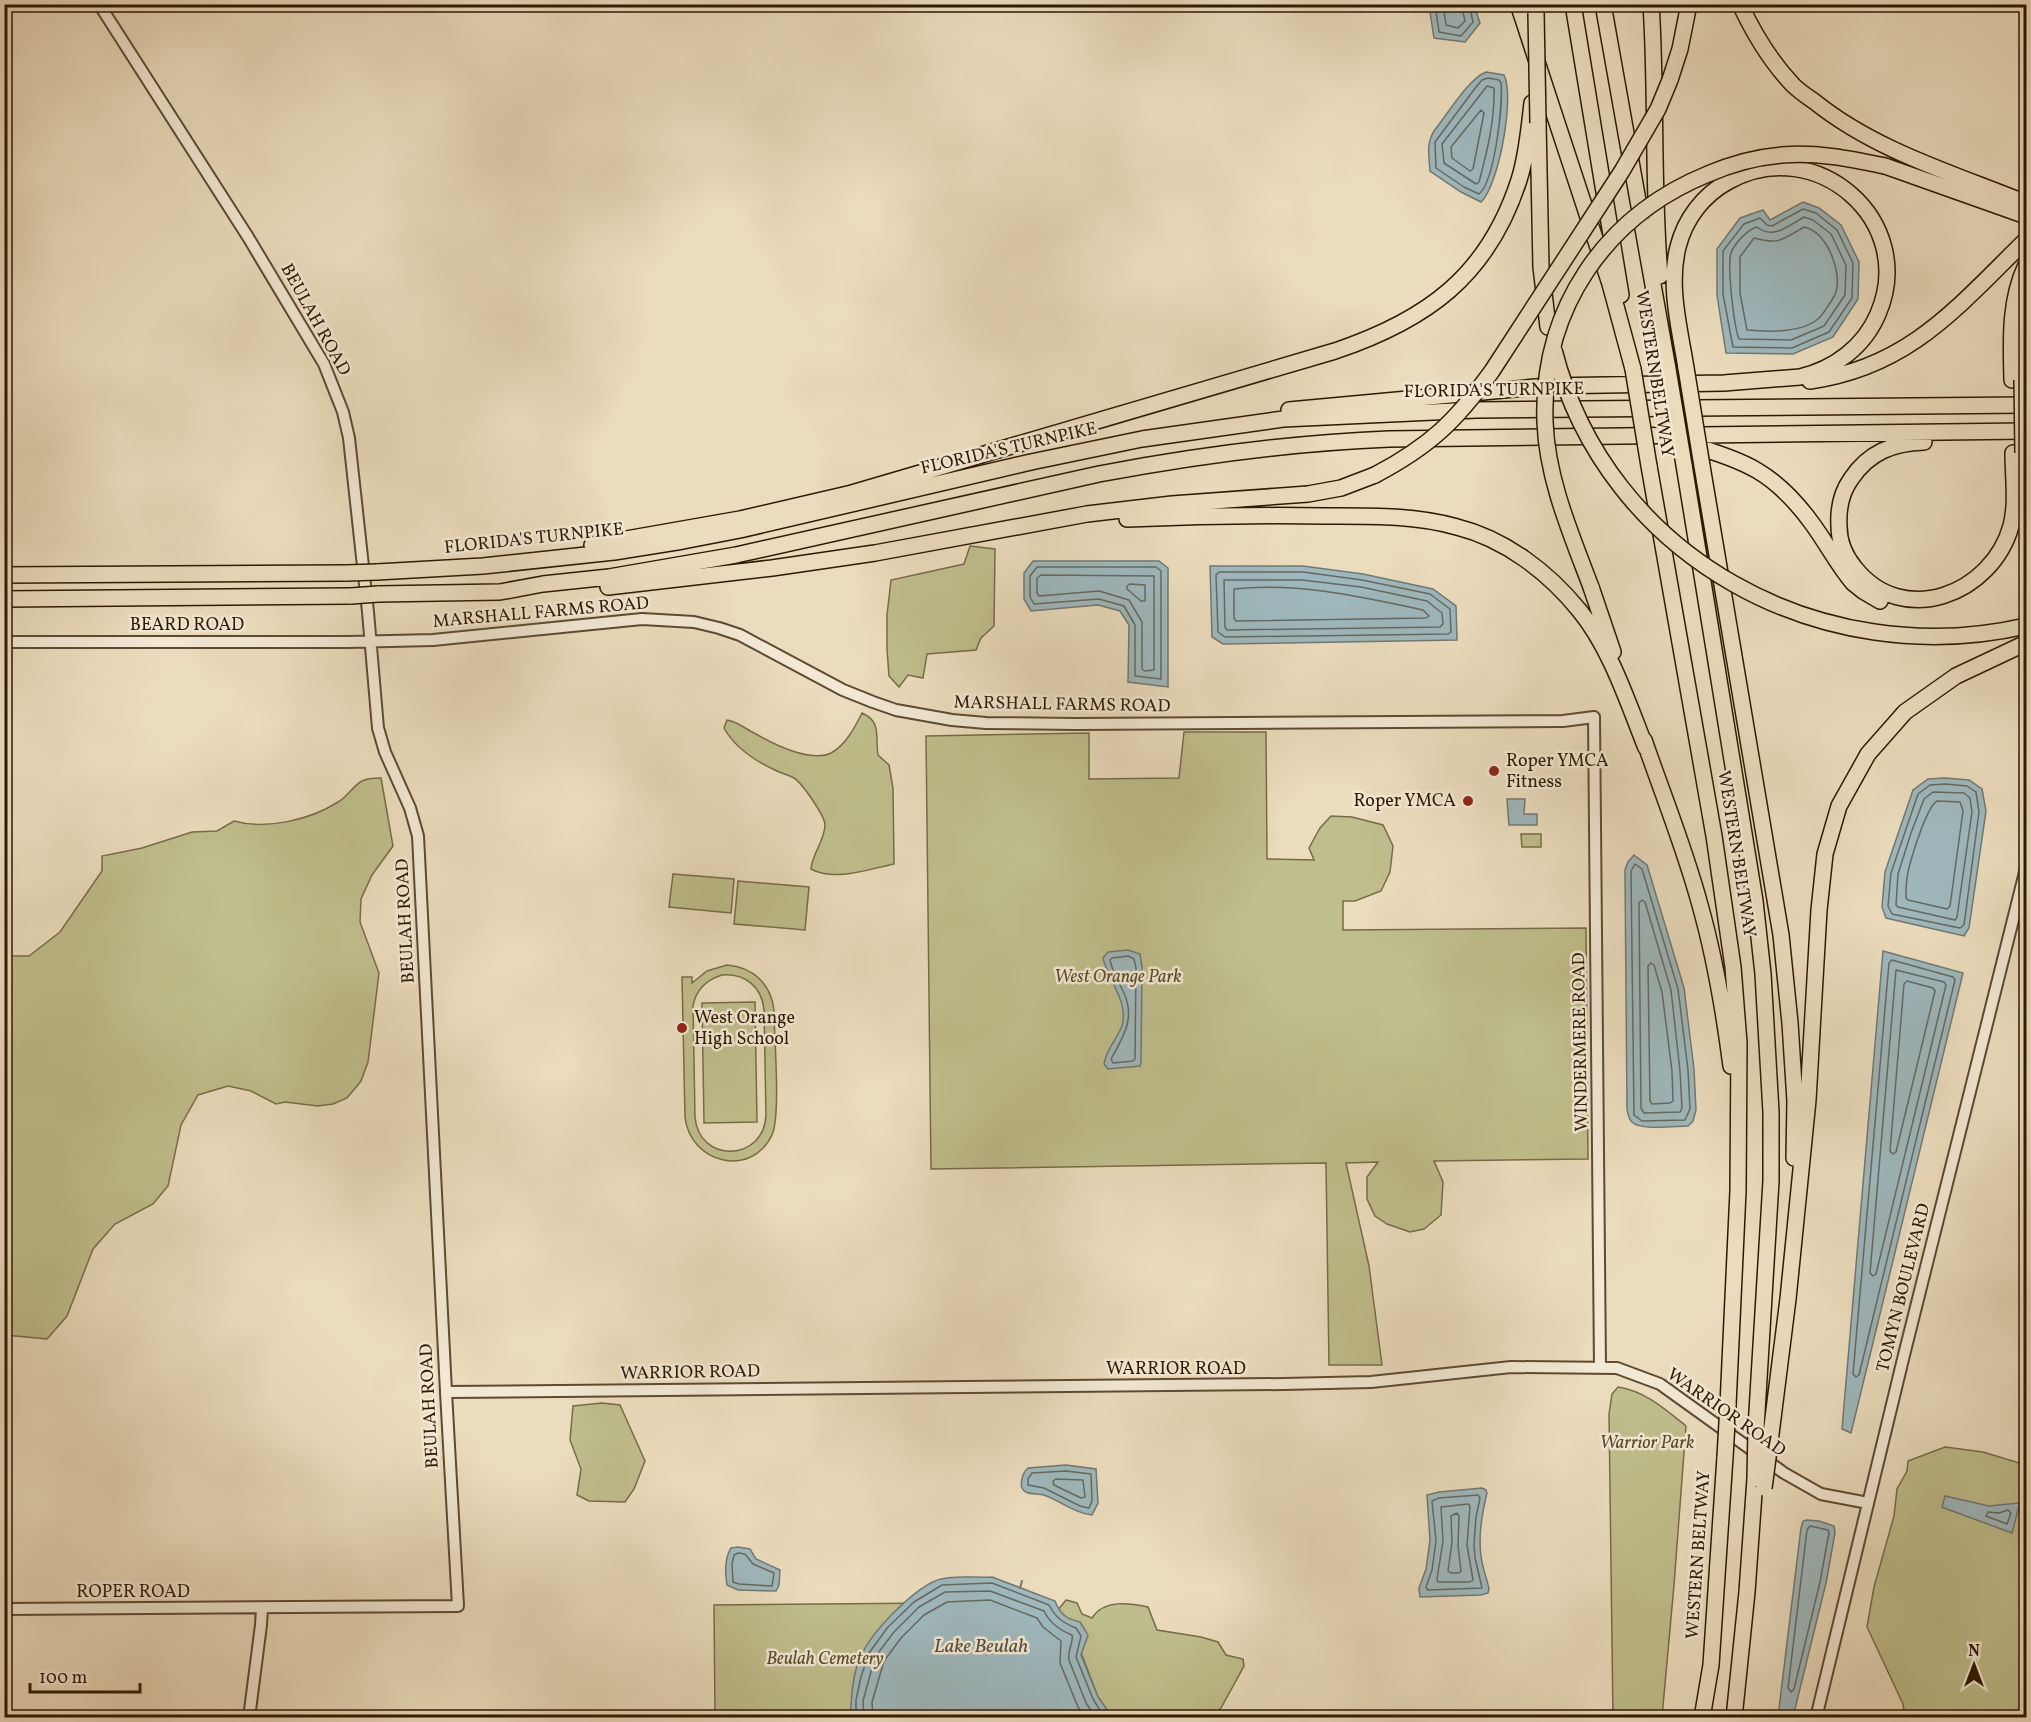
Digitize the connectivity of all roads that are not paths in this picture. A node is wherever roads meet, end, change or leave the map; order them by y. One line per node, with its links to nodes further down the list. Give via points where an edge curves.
1 (99, 4): 29 (street, BEULAH ROAD, via 242,227 328,372 349,438)
2 (1518, 4): 14 (highway, via 1593,230)
3 (1573, 4): 14 (highway, WESTERN BELTWAY)
4 (1603, 4): 15 (highway, WESTERN BELTWAY)
5 (1651, 4): 15 (highway, via 1656,227)
6 (1689, 4): 23 (highway, bridge, via 1670,80 1623,171 1472,399 1425,446 1375,475 1341,488 1087,514)
7 (1740, 4): 9 (highway, via 1768,56 1794,86 1830,114 1921,162)
8 (1536, 9): 24 (highway, bridge, via 1526,150 1519,179 1497,230 1476,263 1442,298 1394,328 1371,339 852,493 740,519); 28 (highway, bridge, via 1541,267 1548,327 1560,375 1576,414 1612,474 1653,524 1686,553 1728,581 1809,618 1851,629 1929,638)
9 (2026, 203)
10 (2026, 216): 33 (highway, bridge, via 1885,166 1830,154 1781,154 1729,165 1680,185 1635,215 1599,251 1559,324 1547,374 1545,422 1558,497)
11 (2026, 240): 17 (highway, via 1919,340 1879,362 1851,373 1805,382)
12 (2026, 265): 16 (highway, via 2013,311 2011,336)
13 (2026, 293): 16 (highway)
14 (1633, 369): 35 (highway, WESTERN BELTWAY, bridge, via 1724,897 1739,1043)
15 (1668, 369): 39 (highway, WESTERN BELTWAY, bridge, via 1755,901 1763,974 1771,1181 1756,1428)
16 (2017, 380): 22 (highway)
17 (1724, 383): 21 (highway, via 1548,386 1285,410); 36 (highway, bridge, via 1812,374 1851,351 1872,326 1886,285 1883,246 1860,203 1832,180 1779,166 1754,170 1721,185 1693,213 1682,233 1674,268 1686,368 1781,935 1795,1101)
18 (2026, 405): 21 (highway, FLORIDA'S TURNPIKE, via 1419,411 1283,419)
19 (2026, 432): 20 (highway); 22 (highway, via 1904,443 1873,455 1849,482 1838,512 1841,540 1850,563 1877,589 1908,598 1939,597 1972,582 1995,560 2005,543 2013,513)
20 (1658, 436): 22 (highway, via 1724,454 1768,476 1788,493 1853,583 1878,601 1907,608 1940,607 1959,601 2001,567 2014,547 2021,522); 26 (highway, via 1359,440 1222,454 1099,474 724,558)
21 (1142, 439): 24 (highway, FLORIDA'S TURNPIKE, via 740,530 614,552)
22 (2018, 453)
23 (978, 533): 26 (highway, via 772,568 551,593); 33 (highway, via 1088,520 1279,515 1412,519 1458,527 1525,559 1555,582 1581,612 1604,650)
24 (483, 566): 25 (highway, FLORIDA'S TURNPIKE, bridge, via 347,573)
25 (4, 575)
26 (500, 592): 27 (highway, bridge)
27 (4, 598)
28 (2026, 626)
29 (370, 640): 30 (street, BEARD ROAD); 32 (street, MARSHALL FARMS ROAD, via 433,640 642,620 694,622 740,635 843,690 896,710 986,723 1563,721); 38 (street, BEULAH ROAD, via 378,728 418,836)
30 (4, 642)
31 (2026, 643): 36 (highway, via 1956,676 1905,712 1868,754 1839,806 1824,854 1809,1100)
32 (1594, 717): 37 (street, WINDERMERE ROAD)
33 (1646, 748): 35 (highway, via 1687,862 1713,955)
34 (2026, 868): 40 (street, TOMYN BOULEVARD)
35 (1739, 1126): 45 (highway, WESTERN BELTWAY, bridge, via 1725,1457 1711,1665)
36 (1788, 1299): 39 (highway, bridge, via 1769,1450)
37 (1600, 1367): 38 (street, WARRIOR ROAD, via 1511,1367 1371,1382 1284,1384); 40 (street, WARRIOR ROAD, via 1617,1368 1660,1384 1784,1473 1821,1494)
38 (446, 1392): 41 (street, BEULAH ROAD, via 458,1606)
39 (1759, 1484): 43 (highway, WESTERN BELTWAY)
40 (1868, 1503): 46 (street, TOMYN BOULEVARD)
41 (262, 1608): 42 (street, ROPER ROAD); 44 (street)
42 (4, 1609)
43 (1735, 1712)
44 (249, 1718)
45 (1702, 1718)
46 (1816, 1718)

